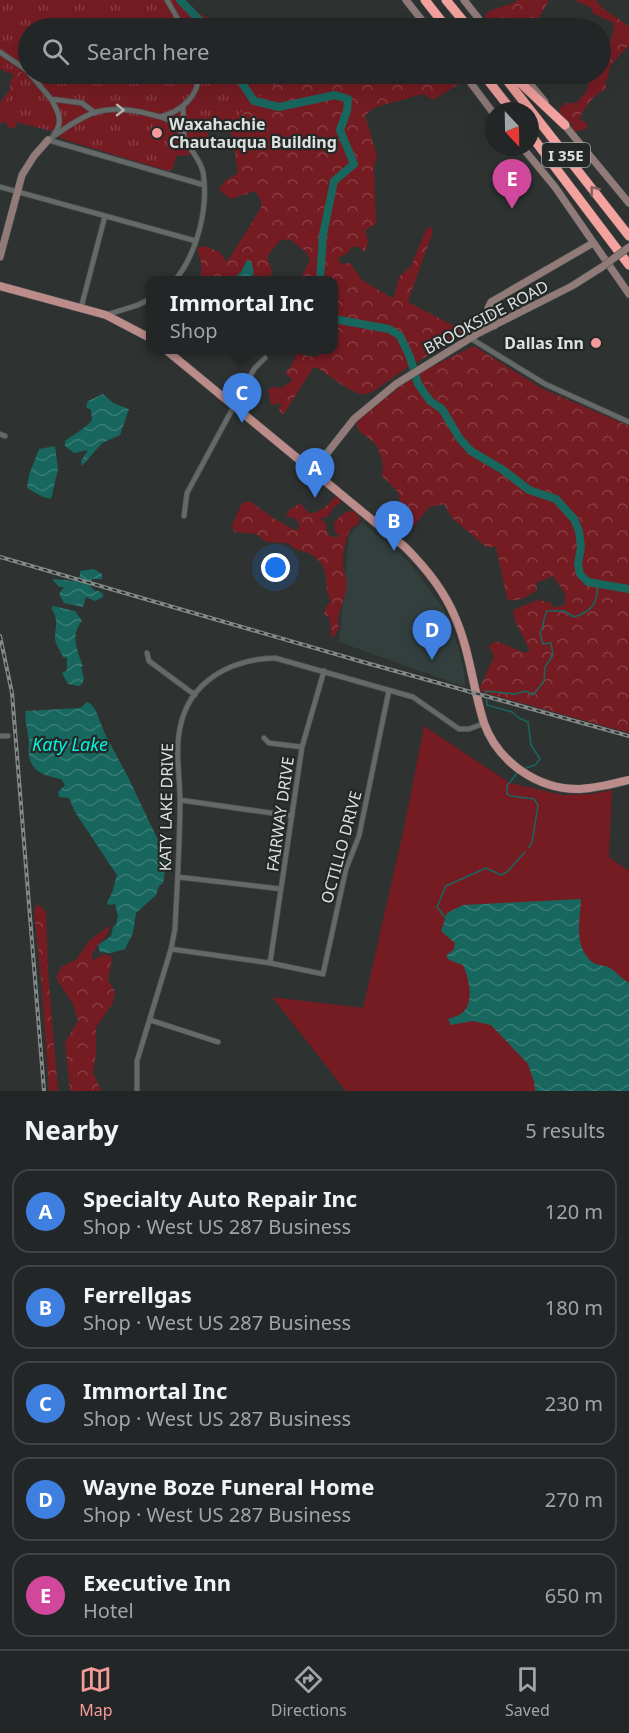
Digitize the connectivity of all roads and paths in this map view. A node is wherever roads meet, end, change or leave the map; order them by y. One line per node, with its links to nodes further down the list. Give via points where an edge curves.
1 (167, 0): 6 (street)
2 (406, 0): 7 (main road)
3 (425, 0): 8 (highway)
4 (447, 0): 9 (highway)
5 (464, 0): 10 (main road)
6 (177, 18)
7 (420, 18)
8 (439, 18)
9 (461, 18)
10 (478, 18)
11 (0, 52): 12 (street)
12 (18, 64)
13 (39, 84): 20 (street)
14 (198, 84): 23 (street)
15 (472, 84): 21 (main road)
16 (491, 84): 22 (highway)
17 (510, 84): 36 (highway, I 35E, one-way to 17)
18 (522, 84): 26 (highway)
19 (530, 84): 26 (main road)
20 (51, 99): 24 (street, via 82,103); 28 (street, via 60,123)
21 (485, 102)
22 (505, 102)
23 (183, 106): 25 (street); 27 (street)
24 (95, 113): 25 (street, one-way to 25, via 116,110); 28 (street)
25 (159, 117): 27 (street, via 170,121)
26 (565, 125): 34 (main road)
27 (185, 138): 31 (street, via 200,164)
28 (48, 140): 31 (street); 33 (main road, via 26,167)
29 (539, 146): 41 (highway, I 35E)
30 (530, 156): 38 (main road)
31 (204, 186): 37 (street)
32 (0, 187): 33 (street)
33 (18, 193): 35 (street); 40 (main road)
34 (629, 203)
35 (105, 216): 37 (street); 46 (street)
36 (629, 236)
37 (196, 241): 42 (street)
38 (594, 243): 44 (main road); 48 (main road, via 491,302 488,308)
39 (629, 247): 48 (main road, BROOKSIDE ROAD, bridge, via 572,286)
40 (0, 257)
41 (629, 265)
42 (178, 276)
43 (0, 286): 46 (main road)
44 (629, 294)
45 (146, 301): 47 (street)
46 (81, 308): 47 (main road)
47 (106, 315): 49 (main road)
48 (494, 326): 50 (main road, BROOKSIDE ROAD)
49 (146, 336)
50 (470, 338): 54 (street, via 545,384); 55 (main road, BROOKSIDE ROAD, via 388,390 354,419)
51 (171, 354): 53 (main road)
52 (265, 358): 53 (street, via 254,369)
53 (234, 405): 55 (main road); 56 (street, via 187,493)
54 (629, 422)
55 (314, 471): 61 (main road, via 405,547 435,582 456,618)
56 (184, 516)
57 (147, 653): 60 (street, via 149,661)
58 (324, 671): 59 (street, KATY LAKE DRIVE); 60 (street, KATY LAKE DRIVE, via 275,658 245,661 221,671); 65 (street, FAIRWAY DRIVE)
59 (389, 690): 61 (street, KATY LAKE DRIVE, via 413,697 459,729); 72 (street, OCTILLO DRIVE, via 359,836 346,869 323,974)
60 (195, 695): 67 (street, KATY LAKE DRIVE, via 180,726)
61 (484, 723): 66 (main road, via 503,755 526,774 545,783 578,789)
62 (0, 736): 63 (street)
63 (8, 736)
64 (264, 738): 65 (street, via 269,743)
65 (302, 747): 68 (street, FAIRWAY DRIVE)
66 (629, 780)
67 (180, 800): 68 (street); 69 (street, KATY LAKE DRIVE)
68 (292, 816): 70 (street, FAIRWAY DRIVE)
69 (178, 877): 70 (street); 71 (street, KATY LAKE DRIVE)
70 (281, 889): 72 (street, FAIRWAY DRIVE)
71 (171, 949): 72 (street); 73 (street, KATY LAKE DRIVE)
72 (270, 963)
73 (150, 1020): 74 (street); 75 (street, KATY LAKE DRIVE, via 137,1061)
74 (218, 1042)
75 (137, 1091)

